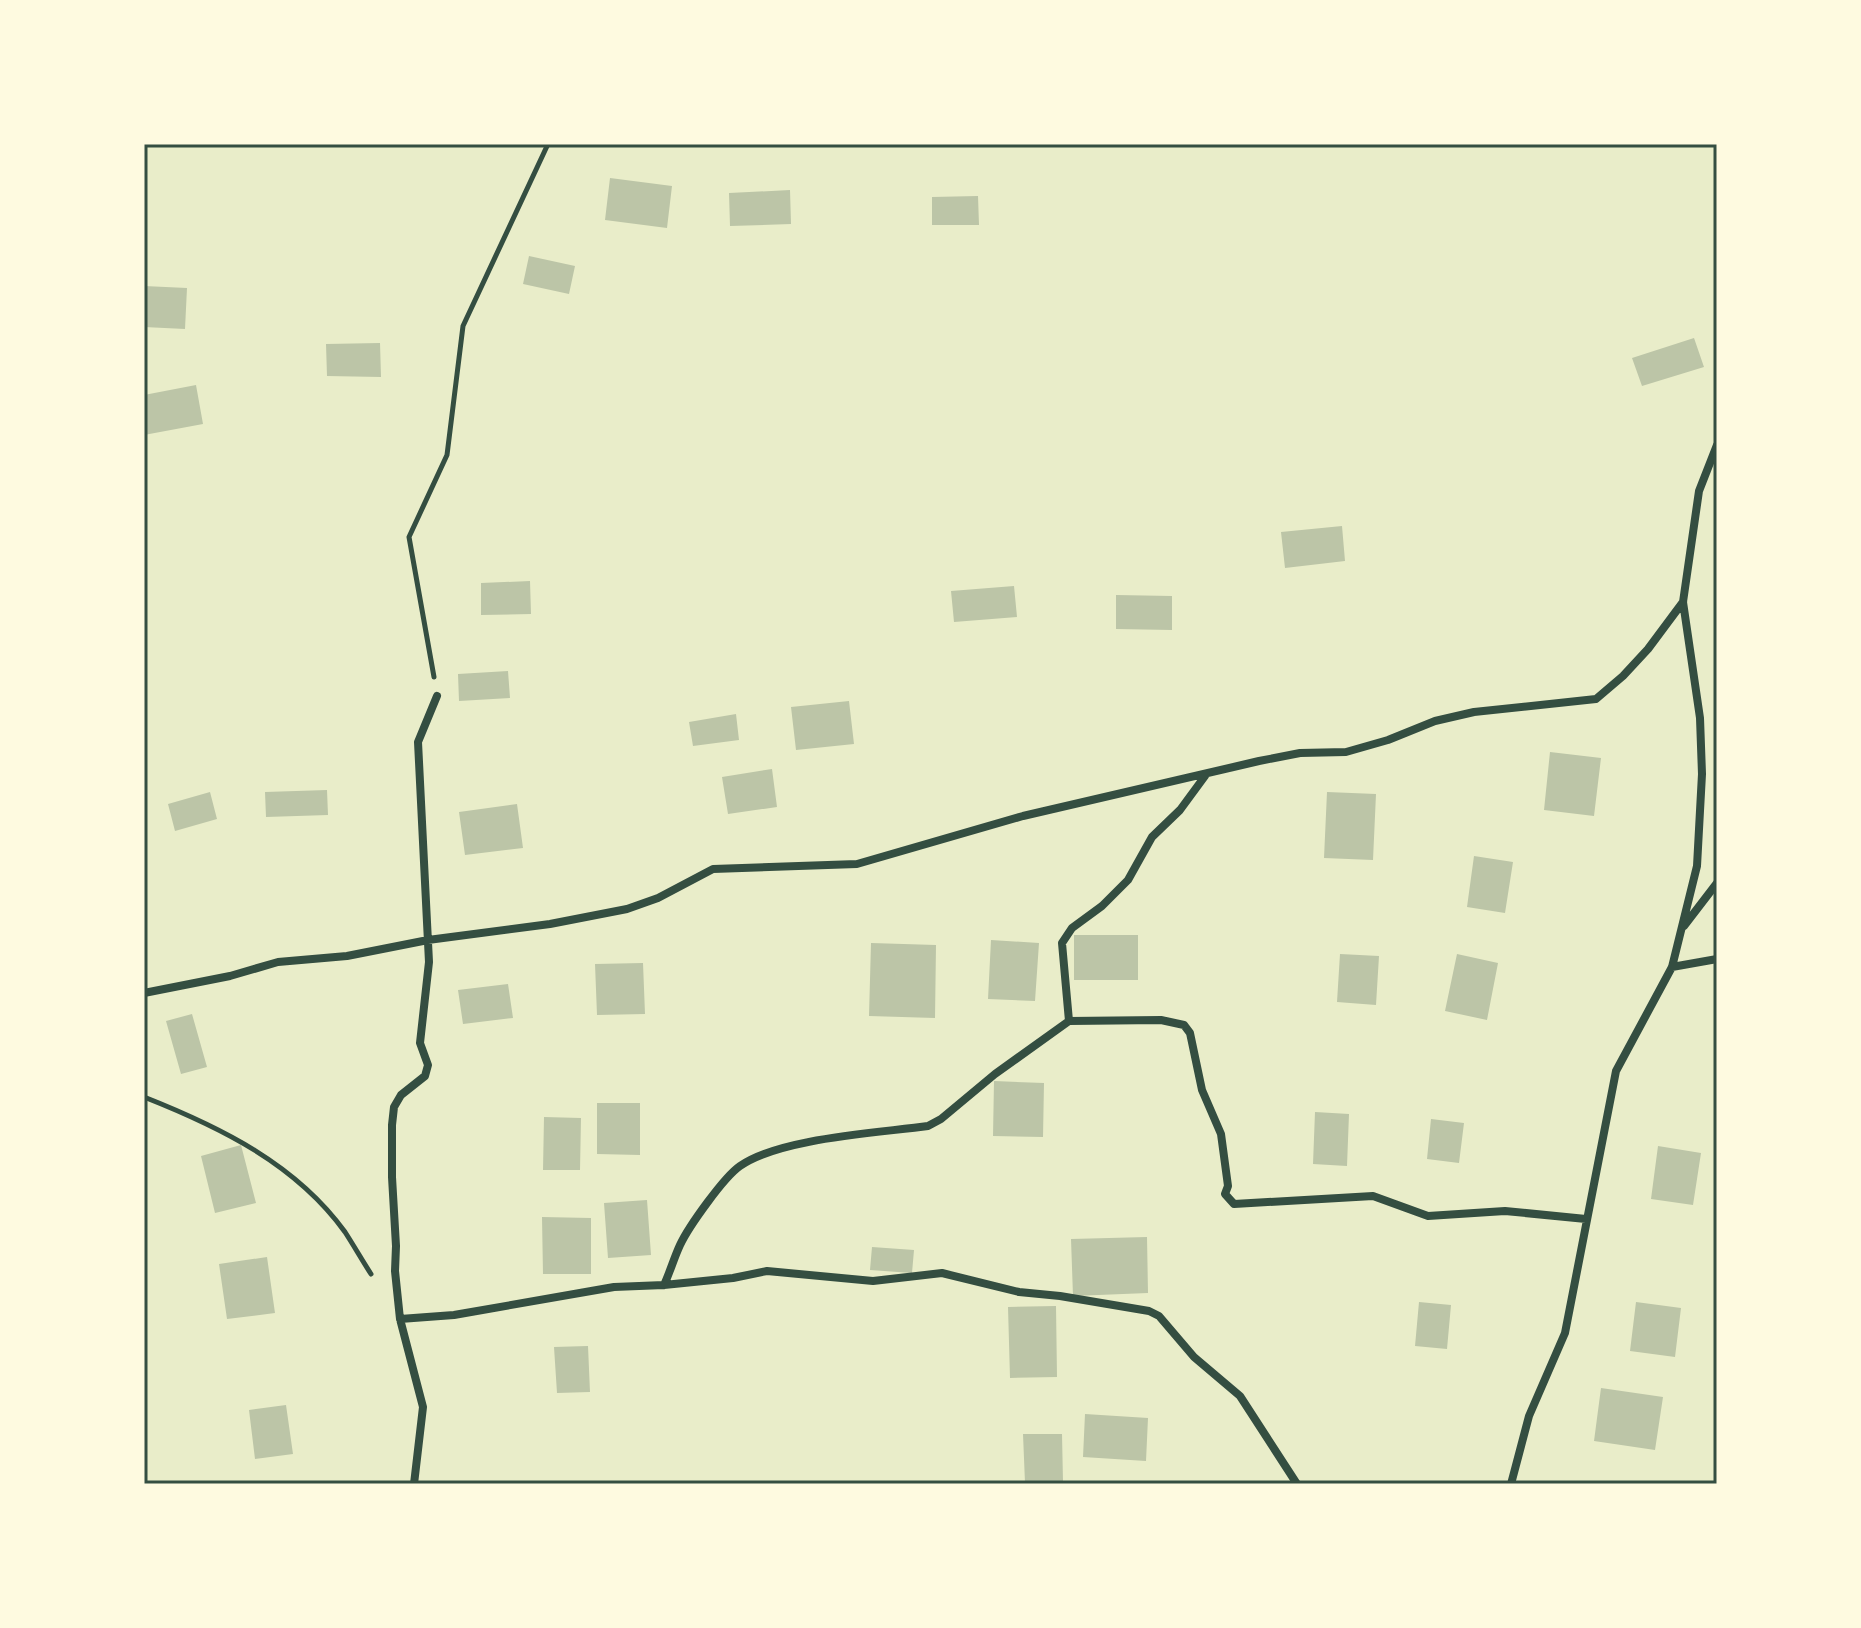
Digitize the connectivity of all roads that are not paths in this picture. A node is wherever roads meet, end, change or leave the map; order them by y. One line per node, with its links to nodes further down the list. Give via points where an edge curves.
1 (1717, 445): 2 (street, via 1699,491)
2 (1683, 602): 4 (street, via 1648,649 1596,699 1474,712 1346,752 1300,753); 6 (street, via 1700,718 1702,774 1697,866)
3 (437, 696): 7 (street, via 418,742)
4 (1205, 776): 7 (street, via 1023,816 857,864 713,869 627,909); 11 (street, via 1152,837 1128,880 1065,935)
5 (1717, 883): 6 (street)
6 (1681, 930): 9 (street)
7 (428, 940): 10 (street, via 261,965); 14 (street, via 420,1043 428,1065 425,1076 401,1095 392,1125)
8 (1717, 959): 9 (street)
9 (1672, 967): 12 (street, via 1616,1071)
10 (144, 993)
11 (1069, 1021): 12 (street, via 1161,1020 1184,1025 1221,1134 1225,1194 1234,1204 1373,1196 1428,1216 1505,1211); 13 (street, via 928,1126 782,1149 738,1167 681,1242)
12 (1586, 1219): 17 (street, via 1565,1333 1529,1416)
13 (664, 1285): 14 (street, via 614,1287 454,1315); 16 (street, via 767,1271 873,1281 942,1273 1019,1292 1149,1311 1240,1396)
14 (400, 1319): 15 (street, via 423,1407)
15 (414, 1484)
16 (1297, 1484)
17 (1511, 1484)

